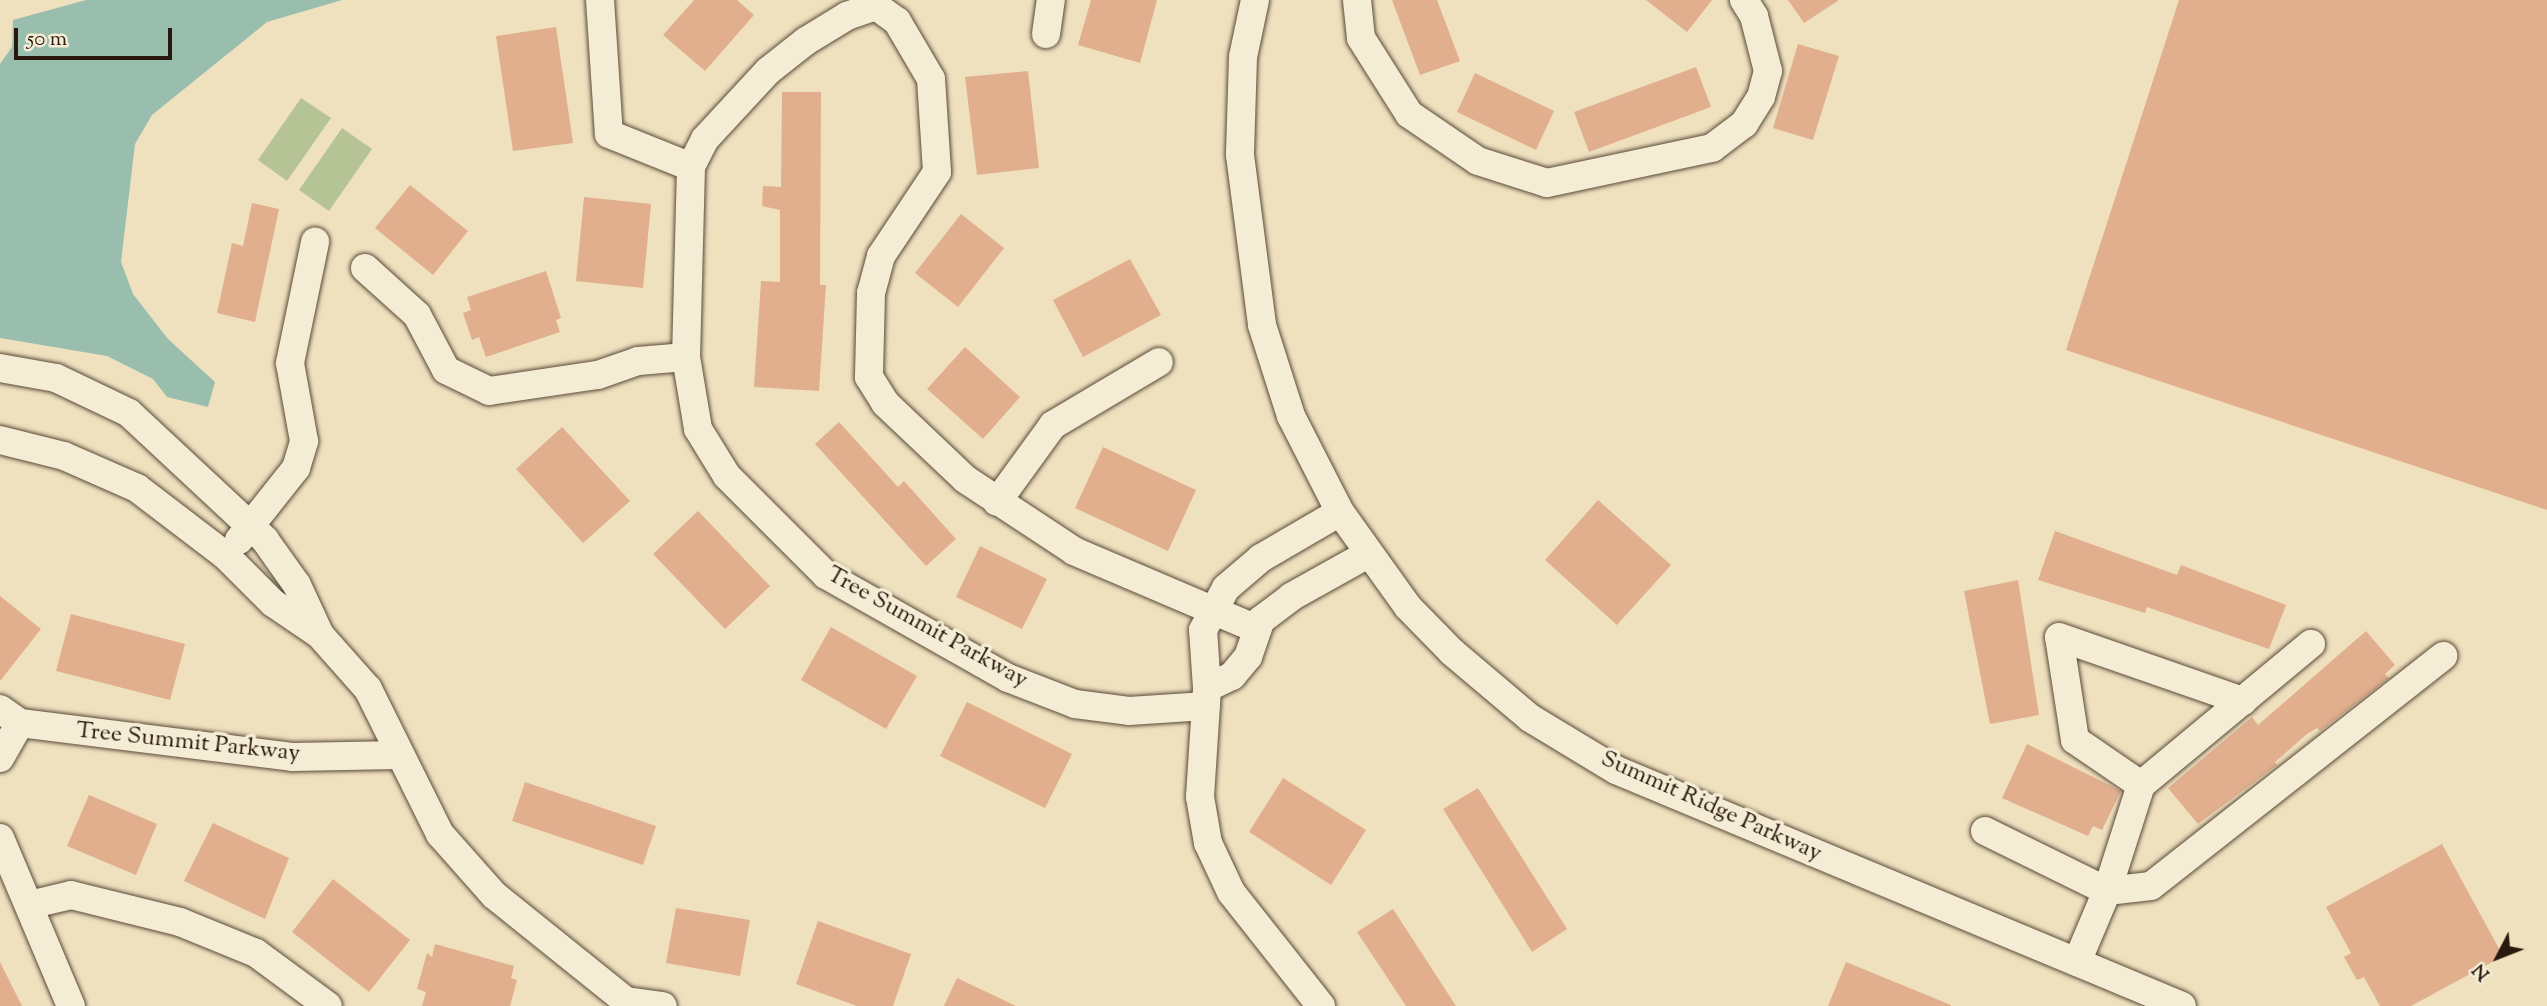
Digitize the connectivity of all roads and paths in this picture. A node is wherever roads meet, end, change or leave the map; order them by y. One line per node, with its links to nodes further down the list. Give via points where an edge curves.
1 (600, 0): 8 (street, via 609,134)
2 (1051, 0): 7 (street)
3 (1255, 0): 16 (street, Summit Ridge Parkway, via 1243,57 1240,155 1262,325 1291,416)
4 (1357, 0): 5 (street, via 1361,38 1409,114 1478,161 1547,183 1712,148 1744,124 1768,71 1754,16)
5 (1744, 0)
6 (876, 3): 8 (street, Tree Summit Parkway, via 816,34 768,71 705,139); 15 (street, Tree Summit Parkway, via 897,21 931,79 937,172 881,256 871,293 869,377 885,402 965,479)
7 (1046, 34)
8 (691, 167): 11 (street, Tree Summit Parkway)
9 (315, 242): 17 (street, via 290,363 304,441 296,468)
10 (365, 268): 11 (street, via 417,315 446,370 489,391 598,375 638,361)
11 (686, 357): 25 (street, Tree Summit Parkway, via 698,429 727,476 826,575 1008,678 1074,704 1129,711)
12 (1158, 362): 15 (street, via 1052,425)
13 (0, 368): 17 (street, via 56,378 129,413)
14 (0, 440): 19 (street, via 64,456 137,488)
15 (997, 502): 20 (street, Tree Summit Parkway, via 1074,551)
16 (1340, 512): 18 (street, Summit Ridge Parkway); 20 (street, via 1261,558 1226,588)
17 (252, 527): 19 (street); 22 (street, via 297,585)
18 (1368, 554): 21 (street, Tree Summit Parkway, via 1291,597 1261,620); 35 (street, Summit Ridge Parkway, via 1408,607 1452,652 1531,718 1616,770)
19 (225, 555): 22 (street, via 273,603)
20 (1213, 608): 21 (street, Tree Summit Parkway); 25 (street, via 1203,630)
21 (1258, 629): 25 (street, Tree Summit Parkway, via 1248,657)
22 (320, 635): 28 (street, via 368,689)
23 (2311, 644): 26 (street)
24 (2443, 656): 33 (street, via 2151,886)
25 (1207, 697): 40 (street, via 1200,797 1208,843 1231,892)
26 (2243, 701): 30 (street); 30 (street, via 2059,637 2075,740)
27 (10, 716): 28 (street, Tree Summit Parkway, via 292,757); 29 (street, Tree Summit Parkway)
28 (399, 755): 36 (street, via 440,834 494,895)
29 (0, 758)
30 (2141, 785): 33 (street)
31 (1985, 831): 33 (street)
32 (0, 838): 34 (street)
33 (2107, 891): 35 (street)
34 (29, 905): 37 (street); 38 (street, via 71,895 180,922 256,953)
35 (2077, 962): 41 (street, Summit Ridge Parkway)
36 (625, 1003): 39 (street)
37 (71, 1006)
38 (328, 1006)
39 (663, 1006)
40 (1321, 1006)
41 (2182, 1006)

